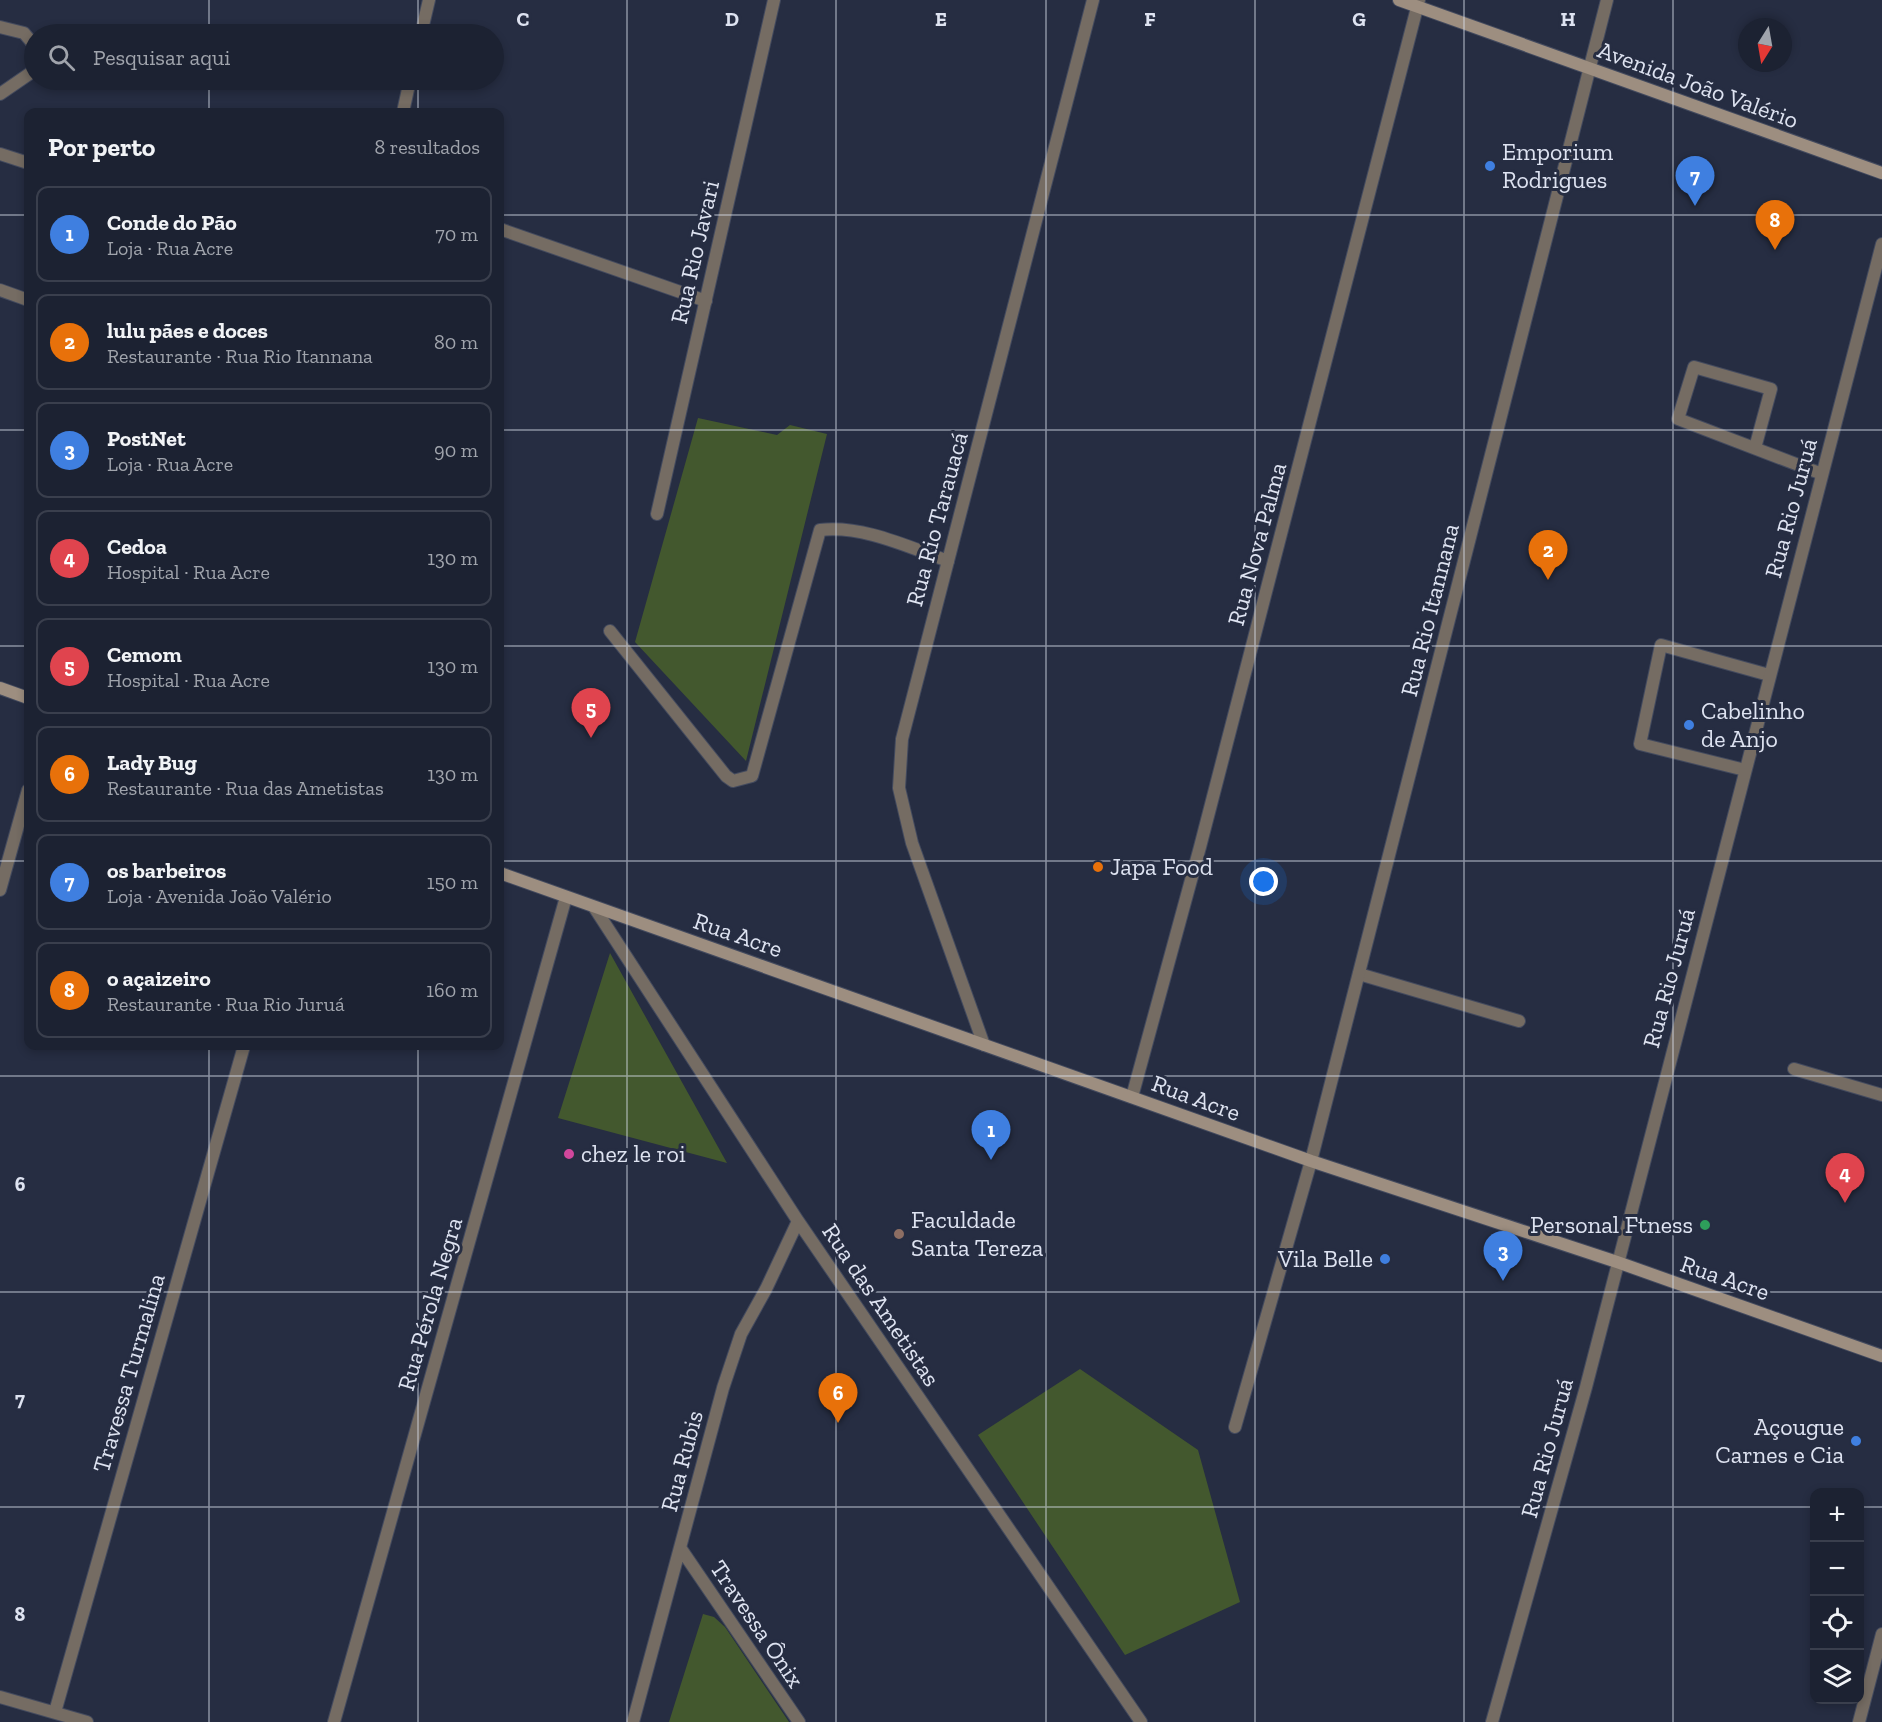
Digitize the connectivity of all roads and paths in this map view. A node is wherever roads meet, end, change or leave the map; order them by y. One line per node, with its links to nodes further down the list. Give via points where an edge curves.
1 (429, 0): 7 (street)
2 (774, 0): 22 (street, Rua Rio Javari)
3 (1094, 0): 26 (street, Rua Rio Tarauacá)
4 (1399, 0): 6 (street, Avenida João Valério)
5 (1607, 0): 10 (street, Rua Rio Itannana)
6 (1418, 3): 10 (street, Avenida João Valério); 43 (street, Rua Nova Palma)
7 (423, 24)
8 (0, 27): 9 (street)
9 (24, 33)
10 (1590, 69): 17 (street, Avenida João Valério); 37 (street, Rua Rio Itannana)
11 (24, 78): 13 (street)
12 (408, 90): 14 (street)
13 (0, 94)
14 (404, 108)
15 (0, 153): 16 (street)
16 (24, 162)
17 (1882, 173)
18 (504, 230): 22 (street)
19 (1882, 244): 24 (street, Rua Rio Juruá)
20 (0, 290): 21 (street)
21 (24, 299)
22 (706, 301): 25 (street, Rua Rio Javari)
23 (1755, 448): 23 (street, via 1678,419 1695,367 1772,389); 24 (street)
24 (1822, 474): 28 (street, Rua Rio Juruá)
25 (657, 514)
26 (948, 561): 27 (street, via 872,535 836,528 820,530 752,776 733,782); 39 (street, Rua Rio Tarauacá, via 902,739 899,788 912,843)
27 (610, 631)
28 (1769, 675): 31 (street, Rua Rio Juruá); 31 (street, via 1661,645 1640,744)
29 (0, 688): 30 (street)
30 (24, 697)
31 (1745, 770): 46 (street, Rua Rio Juruá)
32 (24, 804): 34 (street)
33 (504, 874): 35 (street, Rua Acre)
34 (0, 890)
35 (566, 897): 36 (street, Rua Acre); 54 (street, Rua Pérola Negra)
36 (594, 907): 39 (street, Rua Acre); 45 (street, Rua das Ametistas)
37 (1359, 974): 38 (street); 44 (street, Rua Rio Itannana)
38 (1519, 1021)
39 (984, 1044): 43 (street, Rua Acre)
40 (243, 1050): 52 (street, Travessa Turmalina)
41 (1794, 1069): 42 (street)
42 (1882, 1095)
43 (1132, 1097): 44 (street, Rua Acre)
44 (1311, 1161): 46 (street, Rua Acre); 48 (street, Rua Rio Itannana)
45 (798, 1221): 49 (street, Rua Rubis, via 741,1334); 57 (street, Rua das Ametistas)
46 (1617, 1262): 47 (street, Rua Acre); 58 (street, Rua Rio Juruá, via 1586,1388)
47 (1882, 1356)
48 (1234, 1427)
49 (681, 1549): 55 (street, Rua Rubis); 56 (street, Travessa Ônix)
50 (1882, 1634): 59 (street)
51 (0, 1697): 52 (street)
52 (55, 1712): 53 (street)
53 (87, 1722)
54 (334, 1722)
55 (633, 1722)
56 (799, 1722)
57 (1141, 1722)
58 (1492, 1722)
59 (1859, 1722)

